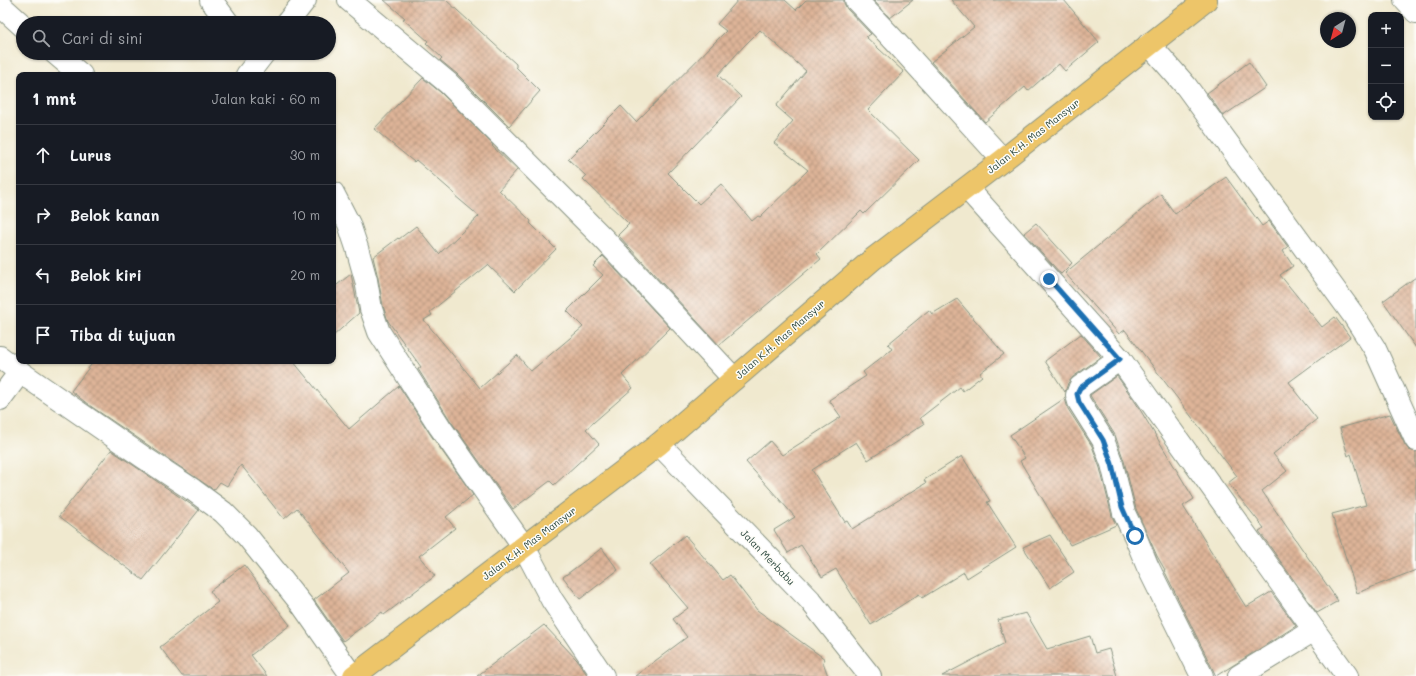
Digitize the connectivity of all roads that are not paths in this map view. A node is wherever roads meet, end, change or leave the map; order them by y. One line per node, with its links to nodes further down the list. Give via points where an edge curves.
1 (211, 0): 9 (street)
2 (305, 0): 10 (street)
3 (349, 0): 21 (street, via 448,83 604,239)
4 (856, 0): 15 (street)
5 (1206, 0): 12 (highway, Jalan K.H. Mas Mansyur)
6 (1405, 0): 8 (street)
7 (3, 6): 11 (street)
8 (1416, 12)
9 (223, 16)
10 (292, 16)
11 (16, 19)
12 (1149, 44): 15 (highway, Jalan K.H. Mas Mansyur); 23 (street, via 1186,86 1354,316 1375,349)
13 (63, 60): 14 (street)
14 (77, 72)
15 (1003, 160): 16 (highway, Jalan K.H. Mas Mansyur)
16 (967, 188): 19 (street); 21 (highway, Jalan K.H. Mas Mansyur, via 873,260)
17 (336, 199): 25 (street, via 349,224 357,248 371,310 379,332 431,415)
18 (0, 357): 20 (street)
19 (1120, 359): 26 (street); 30 (street, via 1080,388 1077,394 1079,402 1103,440 1112,464 1124,513)
20 (20, 372): 22 (street); 27 (street, via 223,512 247,536 303,606)
21 (734, 379): 24 (highway, Jalan K.H. Mas Mansyur)
22 (0, 399)
23 (1416, 440)
24 (659, 444): 25 (highway, Jalan K.H. Mas Mansyur); 29 (street, Jalan Merbabu, via 810,600)
25 (524, 547): 27 (highway, Jalan K.H. Mas Mansyur); 28 (street, via 552,600)
26 (1314, 630): 31 (street); 32 (street)
27 (353, 676)
28 (603, 676)
29 (870, 676)
30 (1202, 676)
31 (1238, 676)
32 (1347, 676)

